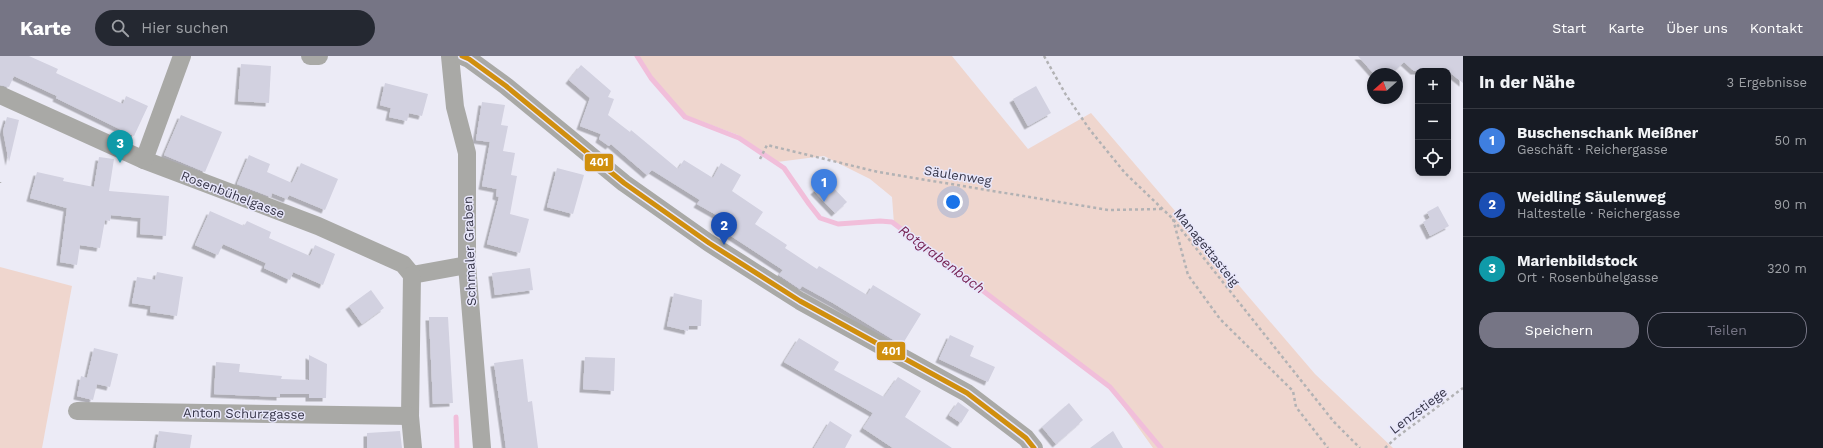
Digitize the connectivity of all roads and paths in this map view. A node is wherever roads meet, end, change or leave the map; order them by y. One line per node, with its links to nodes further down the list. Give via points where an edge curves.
1 (182, 56): 9 (street)
2 (310, 56): 3 (street)
3 (319, 56)
4 (450, 56): 12 (street, Schmaler Graben, via 455,107 466,153)
5 (462, 56): 19 (street, via 506,86 624,183 709,243 800,301 967,394 1026,438)
6 (1044, 56): 10 (path, Managettasteig, via 1090,130 1125,173)
7 (0, 95): 9 (street, Rosenbühelgasse)
8 (760, 159): 10 (path, Säulenweg, via 767,145 878,172 1108,210)
9 (144, 160): 13 (street, Rosenbühelgasse, via 318,226 403,264)
10 (1162, 209): 11 (path, Managettasteig)
11 (1172, 218): 20 (path, via 1188,275 1220,319 1293,391 1296,407); 21 (path, Managettasteig, via 1334,422)
12 (467, 265): 13 (street); 18 (street, Schmaler Graben)
13 (412, 275): 16 (street)
14 (1463, 388): 22 (path, Lenzstiege)
15 (77, 411): 16 (street, Anton Schurzgasse)
16 (410, 416): 17 (street)
17 (413, 448)
18 (482, 448)
19 (1034, 448)
20 (1328, 448)
21 (1360, 448)
22 (1385, 448)

